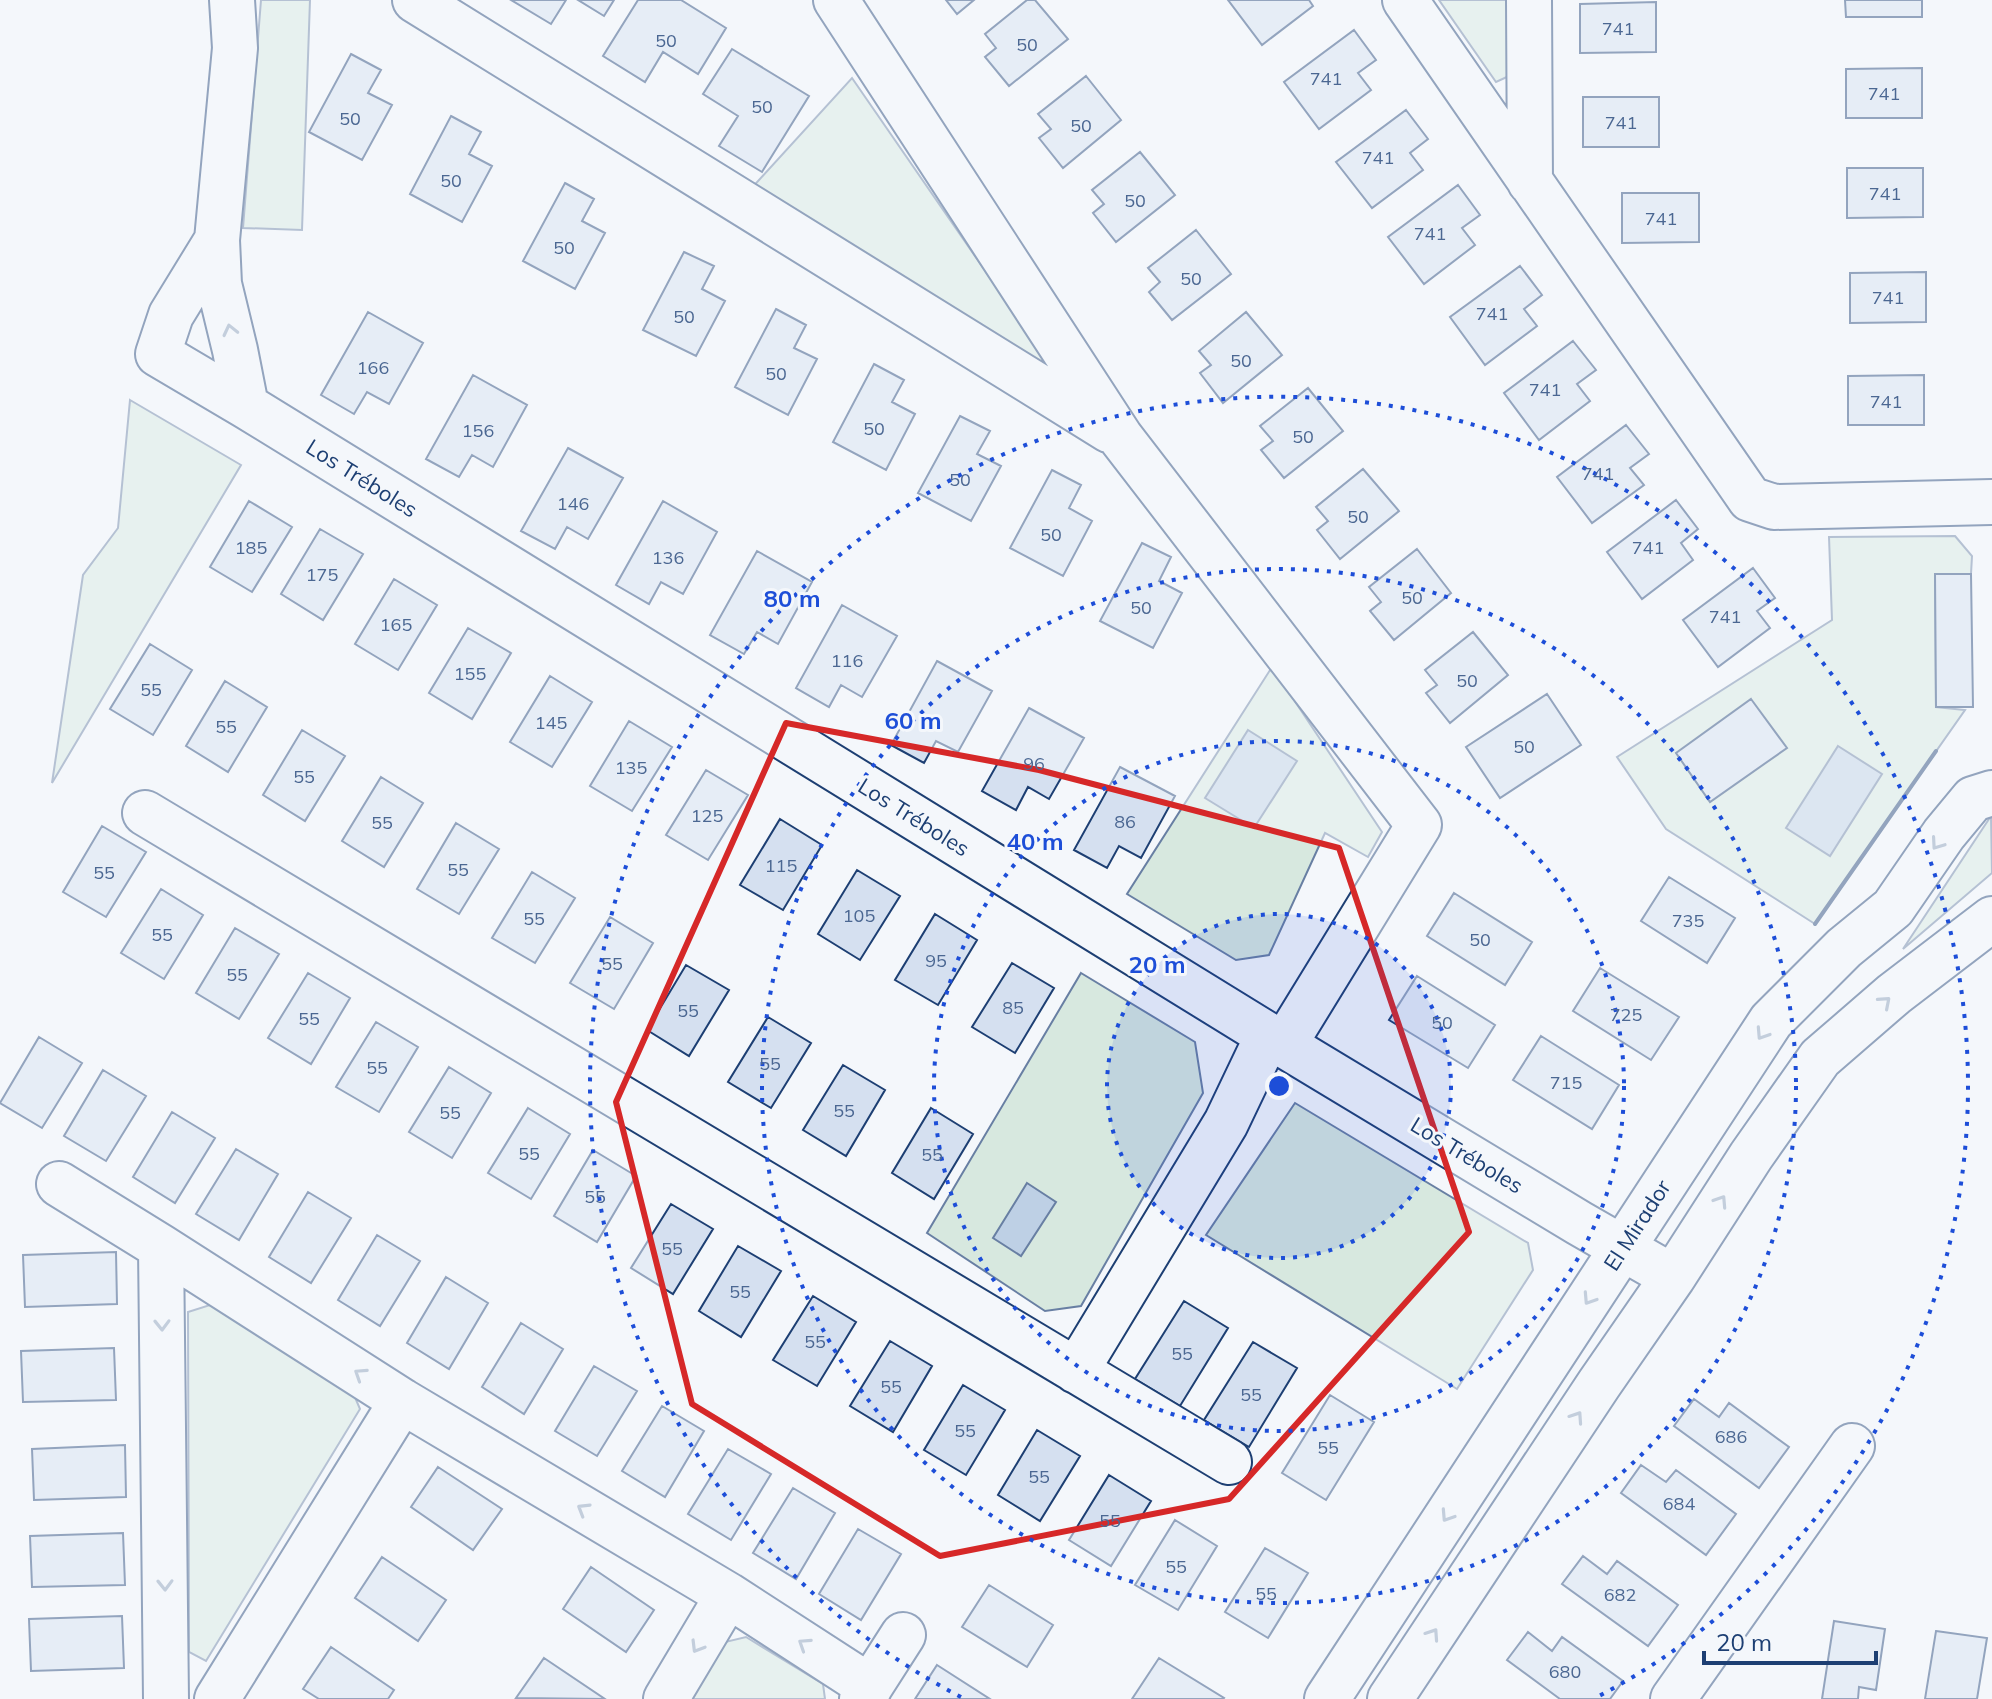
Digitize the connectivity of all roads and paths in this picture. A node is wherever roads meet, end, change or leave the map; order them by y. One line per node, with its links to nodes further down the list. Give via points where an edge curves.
1 (232, 0): 7 (street, via 235,48)
2 (415, 0): 9 (street)
3 (836, 0): 9 (street)
4 (1405, 0): 6 (street)
5 (1529, 0): 6 (street)
6 (1530, 182): 10 (street, via 1750,499 1774,507)
7 (217, 240): 8 (street, one-way to 7, via 219,284); 8 (street, Los Tréboles, via 171,315 158,354)
8 (246, 406): 14 (street, Los Tréboles)
9 (1121, 438): 14 (street, via 1419,825)
10 (1992, 502)
11 (1992, 793): 17 (street, El Mirador, one-way to 17, via 1973,799 1893,908 1771,1021)
12 (145, 813): 19 (street)
13 (1992, 919): 18 (street, one-way to 13, via 1820,1058)
14 (1276, 1040): 17 (street, Los Tréboles); 19 (street)
15 (59, 1184): 16 (street)
16 (161, 1247): 20 (street, one-way to 16); 26 (street, one-way to 26)
17 (1622, 1248): 18 (street, Los Tréboles); 29 (street, El Mirador, one-way to 29)
18 (1673, 1277): 30 (street, one-way to 18)
19 (1076, 1371): 22 (street)
20 (402, 1401): 23 (street, one-way to 20); 27 (street)
21 (1852, 1446): 31 (street)
22 (1229, 1462)
23 (728, 1595): 25 (street, one-way to 23); 28 (street, one-way to 28)
24 (903, 1635): 25 (street)
25 (866, 1693)
26 (166, 1699)
27 (217, 1699)
28 (666, 1699)
29 (1327, 1699)
30 (1390, 1699)
31 (1673, 1699)

